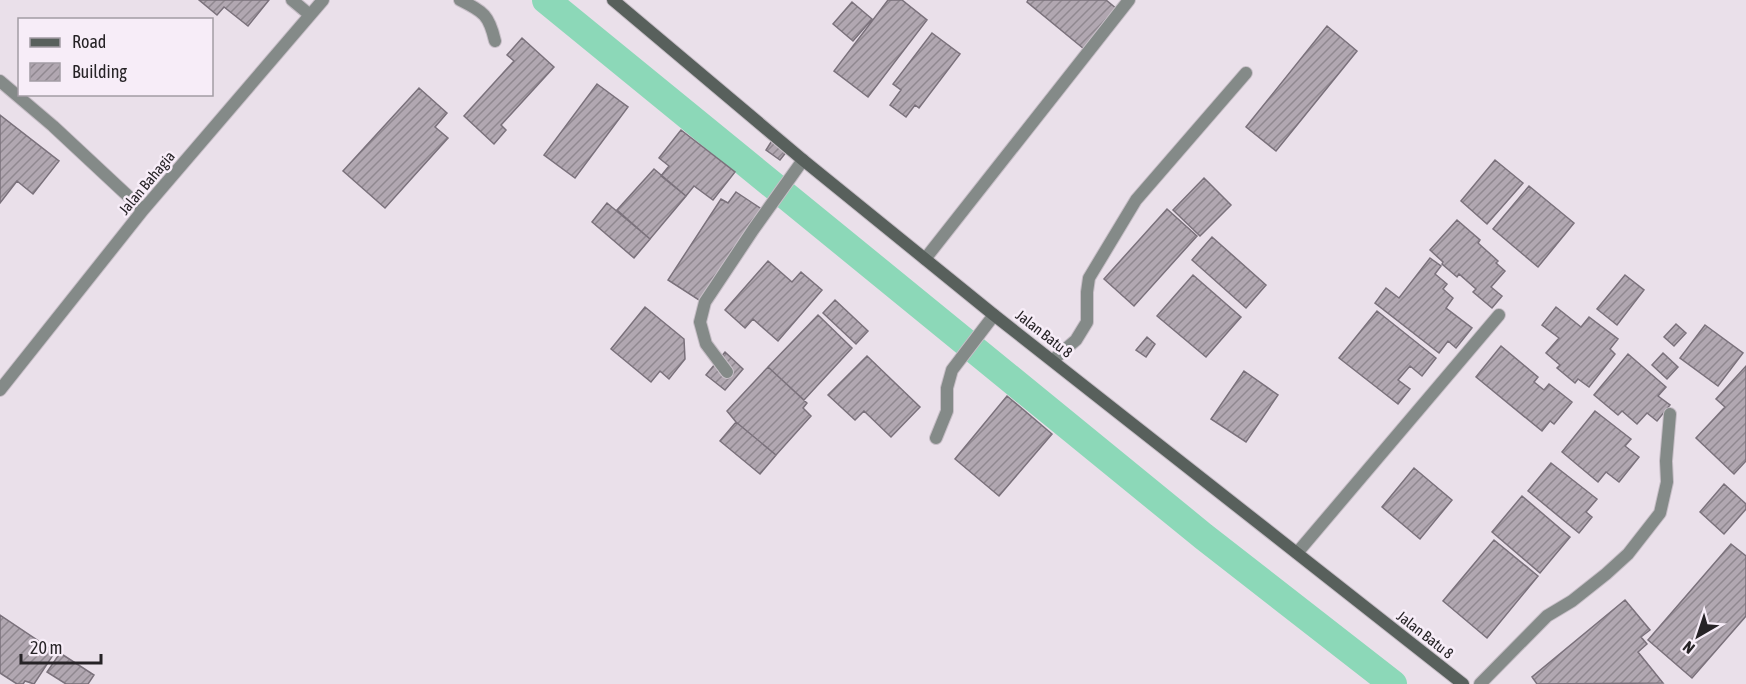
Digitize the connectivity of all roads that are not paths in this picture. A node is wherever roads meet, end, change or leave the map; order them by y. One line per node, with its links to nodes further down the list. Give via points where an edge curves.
1 (292, 0): 6 (street)
2 (323, 0): 6 (street, Jalan Bahagia)
3 (460, 0): 7 (street, via 478,8 491,22)
4 (613, 0): 10 (street, Jalan Batu 8)
5 (1129, 0): 12 (street)
6 (310, 15): 11 (street, Jalan Bahagia)
7 (495, 41)
8 (1246, 73): 15 (street, via 1136,200 1089,278 1087,322 1076,340)
9 (0, 81): 11 (street)
10 (803, 160): 12 (street, Jalan Batu 8); 16 (street, via 705,302 700,322 706,344)
11 (143, 210): 17 (street, Jalan Bahagia)
12 (925, 259): 13 (street, Jalan Batu 8)
13 (994, 315): 15 (street, Jalan Batu 8); 19 (street, via 952,370 947,411)
14 (1499, 315): 20 (street)
15 (1053, 360): 20 (street, Jalan Batu 8)
16 (728, 372)
17 (0, 390)
18 (1670, 414): 22 (street, via 1660,513 1628,554 1572,601 1547,615)
19 (936, 438)
20 (1297, 553): 21 (street, Jalan Batu 8)
21 (1463, 684)
22 (1480, 684)

